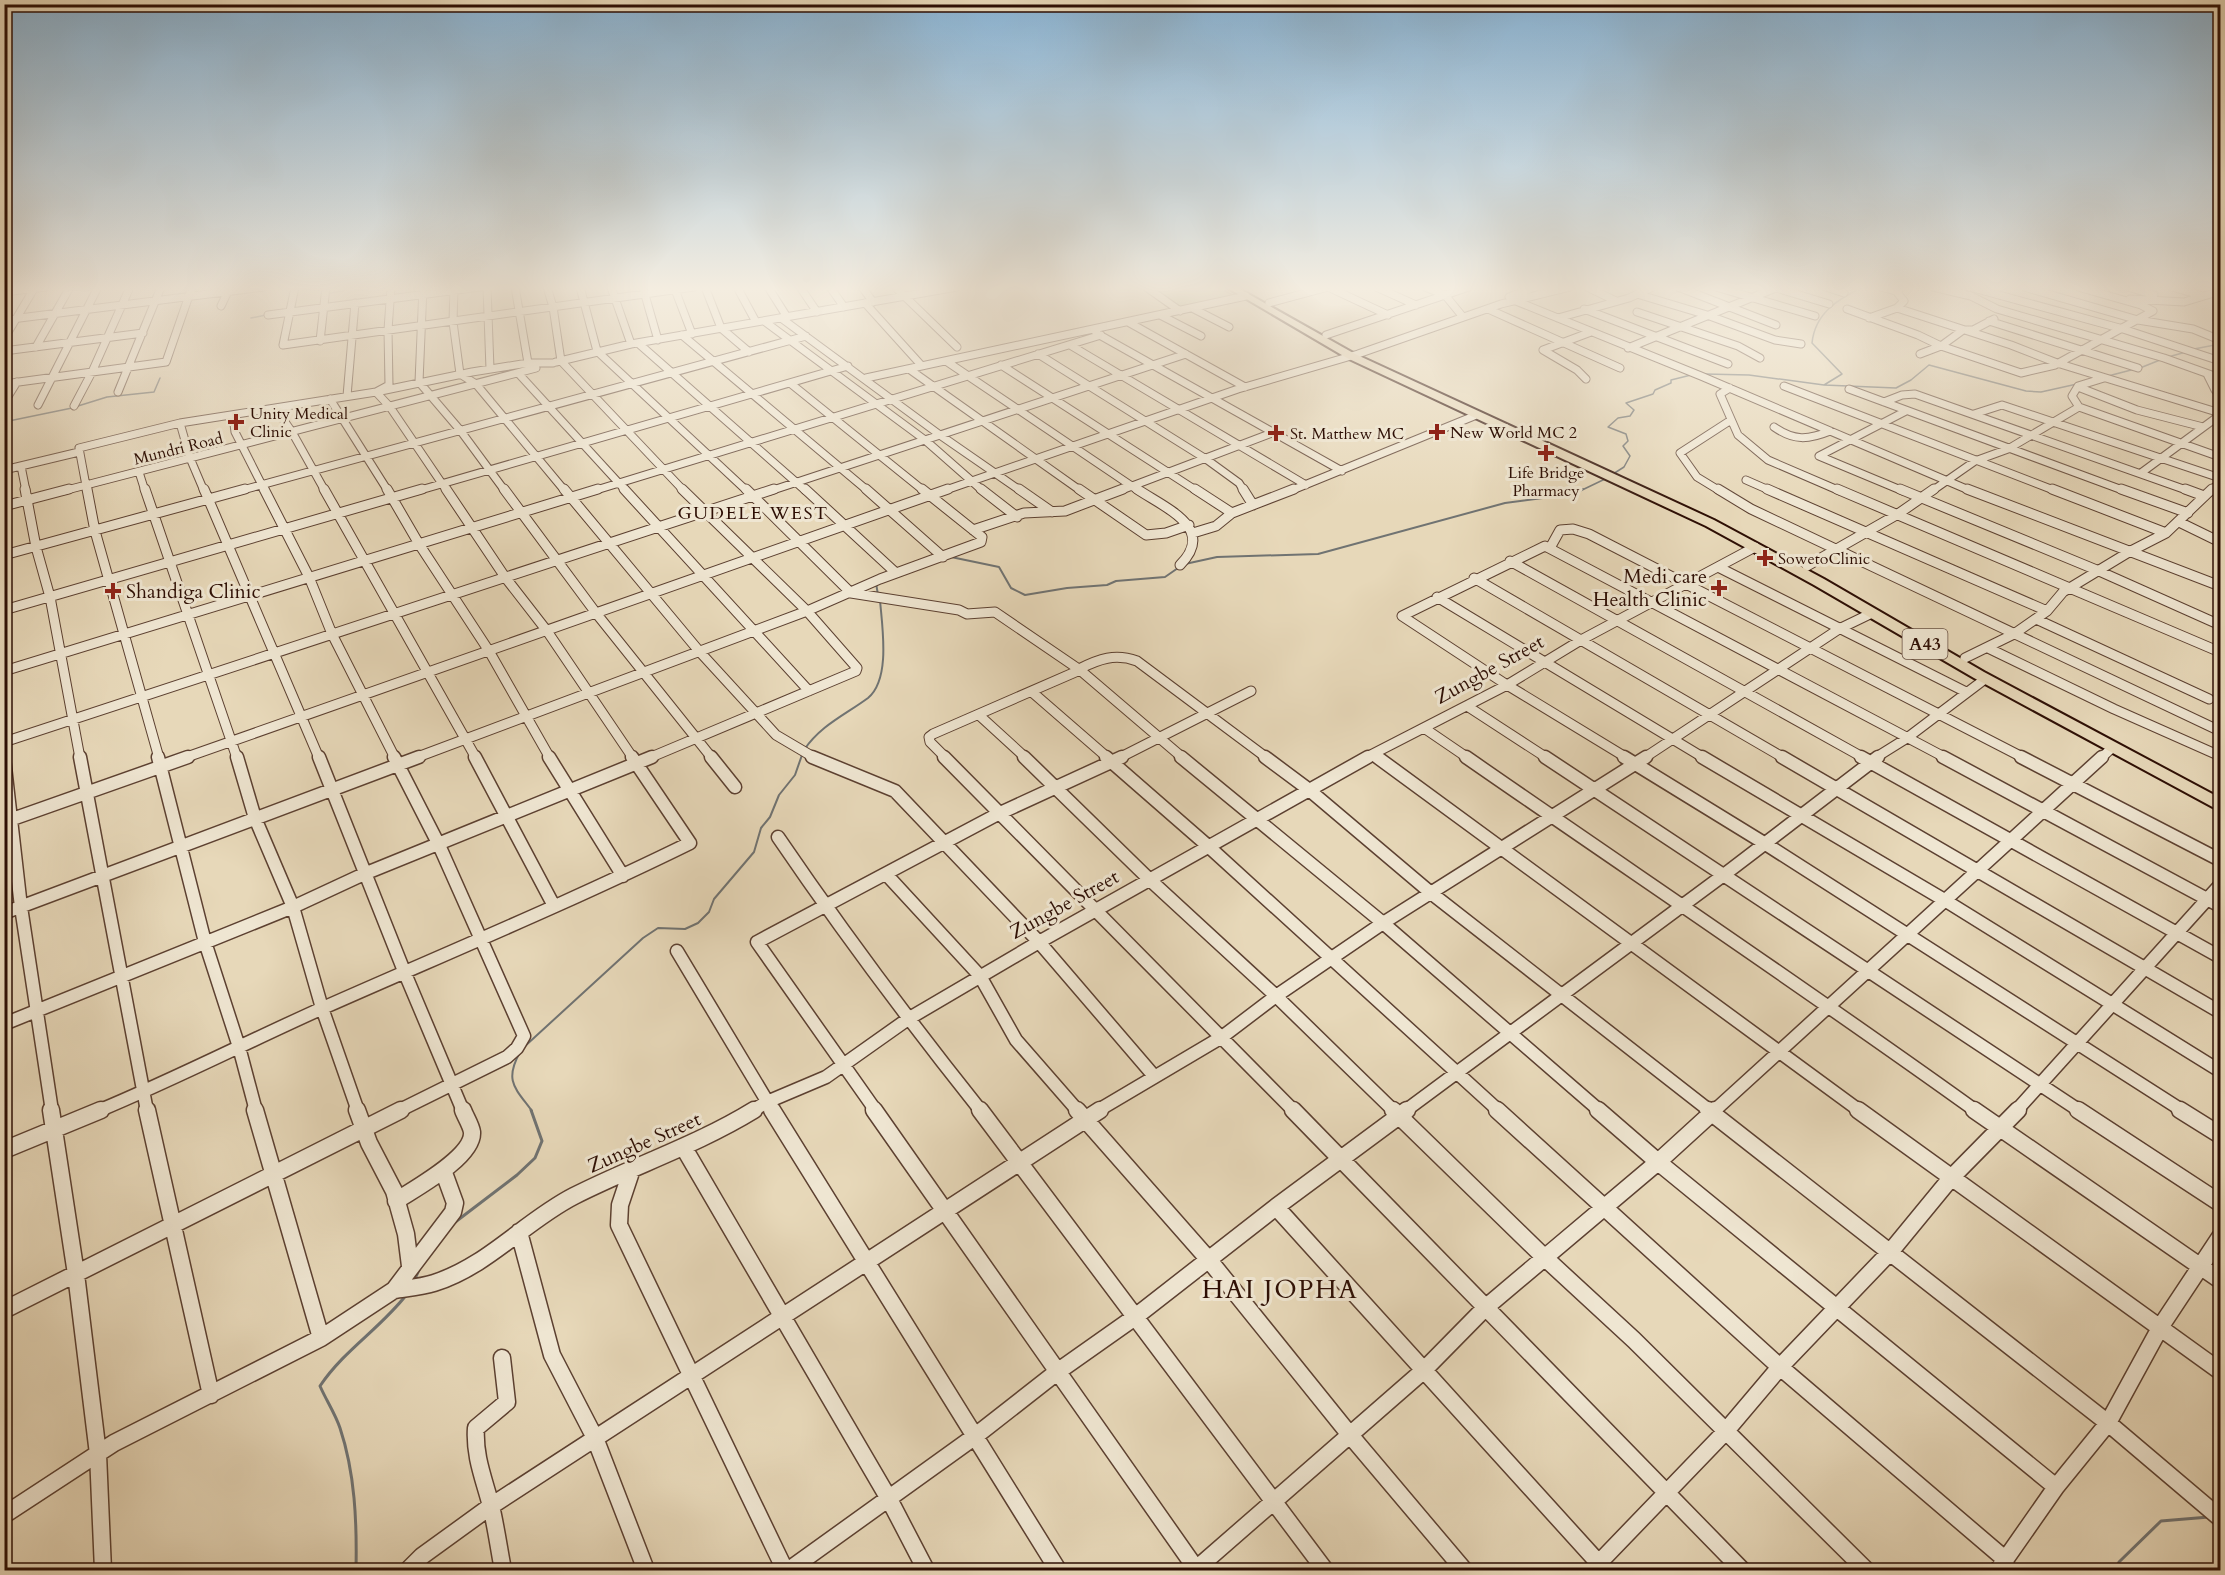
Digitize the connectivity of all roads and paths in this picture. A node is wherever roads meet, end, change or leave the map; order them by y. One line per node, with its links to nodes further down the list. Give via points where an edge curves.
1 (61, 360): 58 (street)
2 (97, 360): 50 (street)
3 (132, 360): 45 (street)
4 (167, 360): 45 (street)
5 (351, 360): 81 (street)
6 (389, 360): 77 (street, via 389,385)
7 (421, 360): 64 (street)
8 (458, 360): 54 (street)
9 (490, 360): 47 (street)
10 (562, 360): 36 (street, Mundri Road)
11 (607, 360): 68 (street)
12 (656, 360): 53 (street)
13 (718, 360): 37 (street)
14 (816, 360): 51 (street)
15 (840, 360): 44 (street)
16 (917, 360): 41 (street)
17 (1016, 360): 42 (street)
18 (1048, 360): 72 (street)
19 (1096, 360): 57 (street)
20 (1146, 360): 43 (street)
21 (1167, 360): 43 (street)
22 (1198, 360): 73 (street)
23 (1336, 360): 73 (street)
24 (1366, 360): 103 (highway, A43)
25 (1367, 360): 153 (highway, A43)
26 (1556, 360): 62 (street)
27 (1602, 360): 49 (street)
28 (1660, 360): 74 (street)
29 (1719, 360): 40 (street)
30 (1984, 360): 39 (street, via 2021,373)
31 (2051, 360): 39 (street)
32 (2061, 360): 39 (street)
33 (2114, 360): 46 (street)
34 (2171, 360): 55 (street)
35 (946, 361): 41 (street); 56 (street)
36 (557, 362): 38 (street); 52 (street, Mundri Road); 79 (street)
37 (713, 362): 53 (street); 80 (street)
38 (528, 363): 47 (street)
39 (2057, 363): 60 (street)
40 (1728, 364)
41 (921, 365): 48 (street)
42 (1001, 365): 56 (street); 85 (street)
43 (1154, 365): 57 (street); 83 (street)
44 (848, 366): 51 (street); 59 (street)
45 (130, 367): 50 (street); 76 (street)
46 (2138, 368)
47 (490, 369): 54 (street)
48 (909, 369): 59 (street); 69 (street)
49 (1620, 369)
50 (92, 372): 58 (street); 91 (street)
51 (831, 372): 65 (street); 89 (street)
52 (518, 373): 67 (street, Mundri Road); 92 (street)
53 (673, 373): 68 (street); 93 (street)
54 (460, 374): 64 (street); 67 (street)
55 (2207, 374): 61 (street); 78 (street)
56 (968, 375): 69 (street); 98 (street)
57 (1121, 375): 72 (street); 96 (street)
58 (52, 377): 63 (street); 90 (street)
59 (866, 378): 84 (street)
60 (2104, 378): 71 (street); 101 (street)
61 (2220, 378)
62 (1586, 379)
63 (17, 382): 66 (street); 88 (street)
64 (419, 382): 77 (street); 82 (street)
65 (790, 383): 80 (street); 104 (street)
66 (4, 384)
67 (476, 384): 82 (street, Mundri Road); 105 (street)
68 (633, 384): 79 (street); 106 (street)
69 (932, 386): 84 (street); 110 (street)
70 (1784, 386): 113 (street)
71 (2078, 386): 95 (street, via 2072,396); 115 (street, via 2137,410)
72 (1089, 387): 85 (street); 111 (street)
73 (1245, 387): 83 (street)
74 (1730, 388): 108 (street, via 1720,394); 119 (street)
75 (1849, 389): 87 (street)
76 (118, 392)
77 (376, 392): 81 (street); 94 (street)
78 (2220, 394)
79 (592, 395): 92 (street); 118 (street)
80 (751, 395): 93 (street); 116 (street)
81 (347, 396): 86 (street)
82 (431, 396): 94 (street, Mundri Road); 117 (street)
83 (1214, 397): 96 (street); 122 (street)
84 (893, 398): 89 (street); 124 (street)
85 (1053, 398): 98 (street); 121 (street)
86 (330, 399): 97 (street); 107 (street)
87 (1884, 402): 99 (street); 100 (street, via 1912,393)
88 (4, 403)
89 (875, 403): 104 (street); 125 (street)
90 (38, 405)
91 (74, 406)
92 (549, 406): 105 (street); 129 (street)
93 (710, 406): 106 (street); 127 (street)
94 (390, 407): 107 (street, Mundri Road); 128 (street)
95 (2079, 407): 109 (street); 130 (street)
96 (1178, 408): 111 (street); 133 (street)
97 (276, 409): 102 (street); 120 (street)
98 (1018, 409): 110 (street); 132 (street)
99 (1906, 411): 113 (street); 134 (street)
100 (1974, 414): 109 (street, via 2002,405); 123 (street)
101 (2220, 414): 115 (street)
102 (233, 416): 112 (street); 131 (street)
103 (1474, 416): 152 (street); 153 (highway, A43)
104 (831, 417): 116 (street); 136 (street)
105 (505, 418): 117 (street); 139 (street)
106 (669, 418): 118 (street); 138 (street)
107 (342, 419): 120 (street, Mundri Road); 137 (street)
108 (1731, 420): 188 (street, via 1738,435 1768,460); 209 (street, via 1680,453 1697,477 1751,509)
109 (2053, 420): 123 (street); 142 (street)
110 (980, 421): 124 (street); 141 (street)
111 (1144, 421): 121 (street); 144 (street)
112 (180, 423): 135 (street, via 79,448); 140 (street)
113 (1882, 423): 126 (street); 145 (street)
114 (1774, 427): 119 (street, via 1805,441)
115 (2203, 427): 130 (street)
116 (792, 429): 127 (street); 147 (street)
117 (460, 430): 128 (street); 150 (street)
118 (626, 430): 129 (street); 148 (street)
119 (1830, 431): 126 (street)
120 (292, 432): 131 (street, Mundri Road); 151 (street)
121 (1109, 432): 132 (street); 155 (street)
122 (1272, 433): 133 (street); 152 (street)
123 (2031, 434): 134 (street); 157 (street)
124 (940, 435): 125 (street); 156 (street)
125 (925, 440): 136 (street); 161 (street)
126 (1851, 440): 162 (street); 175 (street, via 1819,456)
127 (752, 441): 138 (street); 160 (street)
128 (415, 442): 137 (street); 163 (street)
129 (582, 443): 139 (street); 164 (street)
130 (2182, 444): 142 (street); 143 (street)
131 (243, 445): 140 (street, Mundri Road); 166 (street)
132 (1073, 445): 141 (street); 169 (street)
133 (1241, 445): 144 (street); 168 (street)
134 (2008, 449): 145 (street); 187 (street)
135 (79, 452): 146 (street); 167 (street)
136 (880, 454): 147 (street); 170 (street)
137 (367, 455): 151 (street); 173 (street)
138 (708, 455): 148 (street); 171 (street)
139 (536, 456): 150 (street); 174 (street)
140 (190, 458): 154 (street, Mundri Road); 177 (street)
141 (1035, 458): 156 (street); 178 (street)
142 (2162, 458): 157 (street); 159 (street)
143 (2220, 458)
144 (1206, 459): 155 (street); 179 (street, via 1239,483)
145 (1975, 461): 162 (street); 200 (street)
146 (21, 466): 149 (street); 176 (street)
147 (839, 468): 160 (street); 181 (street)
148 (664, 469): 164 (street); 182 (street)
149 (4, 470)
150 (490, 470): 163 (street); 183 (street)
151 (313, 471): 166 (street); 185 (street)
152 (1342, 471): 168 (street)
153 (1606, 471): 165 (highway, A43)
154 (139, 472): 167 (street, Mundri Road); 189 (street)
155 (1171, 472): 169 (street); 186 (street)
156 (994, 473): 161 (street); 184 (street)
157 (2141, 473): 172 (street)
158 (1746, 480): 199 (street)
159 (2220, 480): 172 (street)
160 (797, 481): 171 (street); 192 (street)
161 (971, 481): 170 (street); 190 (street)
162 (1946, 481): 175 (street); 210 (street)
163 (441, 483): 173 (street); 194 (street)
164 (618, 483): 174 (street); 193 (street)
165 (1631, 483): 207 (highway, A43); 220 (highway, A43, via 1715,518)
166 (261, 484): 177 (street); 195 (street)
167 (87, 485): 176 (street, Mundri Road); 198 (street)
168 (1306, 485): 179 (street)
169 (1134, 486): 178 (street); 196 (street)
170 (930, 495): 181 (street); 197 (street)
171 (753, 496): 182 (street); 201 (street)
172 (2204, 496): 187 (street)
173 (392, 497): 185 (street); 204 (street)
174 (571, 498): 183 (street); 203 (street)
175 (1919, 499): 188 (street); 221 (street)
176 (27, 500): 180 (street, Mundri Road); 206 (street)
177 (208, 500): 189 (street); 205 (street)
178 (1097, 500): 184 (street); 196 (street, via 1150,536)
179 (1253, 505): 186 (street)
180 (4, 506)
181 (891, 510): 192 (street); 212 (street)
182 (703, 511): 193 (street); 213 (street)
183 (520, 512): 194 (street); 214 (street)
184 (1052, 512): 190 (street, via 1029,512)
185 (338, 513): 195 (street); 215 (street)
186 (1232, 513): 196 (street, via 1216,526)
187 (2188, 513): 191 (street)
188 (1898, 514): 199 (street); 230 (street)
189 (153, 515): 198 (street); 217 (street)
190 (1017, 517): 197 (street)
191 (2179, 522): 200 (street); 202 (street)
192 (846, 525): 201 (street); 222 (street)
193 (658, 526): 203 (street); 223 (street)
194 (471, 528): 204 (street); 224 (street)
195 (284, 529): 205 (street); 225 (street)
196 (1191, 529): 218 (street, via 1195,538 1190,554)
197 (973, 530): 212 (street, via 982,537 981,542)
198 (95, 531): 206 (street); 227 (street)
199 (1868, 532): 209 (street); 240 (street)
200 (2166, 533): 210 (street)
201 (798, 542): 213 (street); 231 (street)
202 (2220, 542)
203 (608, 543): 214 (street); 232 (street)
204 (419, 544): 215 (street); 233 (street)
205 (227, 546): 217 (street); 234 (street)
206 (36, 547): 211 (street); 235 (street)
207 (1755, 547): 219 (street, Zungbe Street); 243 (highway, A43)
208 (1550, 548): 216 (street, via 1541,546); 228 (street, via 1560,530 1574,529); 237 (street)
209 (1838, 549): 220 (street); 253 (street)
210 (2129, 552): 221 (street); 229 (street)
211 (4, 555)
212 (943, 556): 222 (street)
213 (753, 558): 223 (street); 239 (street)
214 (558, 559): 224 (street); 242 (street)
215 (365, 561): 225 (street); 241 (street)
216 (1510, 561): 226 (street); 246 (street)
217 (168, 562): 227 (street); 244 (street)
218 (1180, 565)
219 (1718, 567): 228 (street, Zungbe Street); 248 (street)
220 (1807, 567): 262 (highway, A43)
221 (2099, 571): 230 (street); 247 (street)
222 (896, 573): 231 (street)
223 (703, 575): 232 (street); 249 (street)
224 (505, 577): 233 (street); 250 (street)
225 (309, 578): 234 (street); 252 (street)
226 (1474, 578): 236 (street); 254 (street)
227 (109, 579): 235 (street); 251 (street)
228 (1684, 584): 237 (street, Zungbe Street); 256 (street)
229 (2220, 586)
230 (2071, 589): 240 (street, via 2063,592); 259 (street)
231 (851, 593): 239 (street); 265 (street, via 967,614 995,612)
232 (651, 594): 242 (street); 258 (street)
233 (454, 595): 241 (street); 257 (street)
234 (250, 596): 244 (street); 260 (street)
235 (50, 597): 238 (street); 261 (street)
236 (1437, 597): 263 (street); 271 (street, via 1402,616)
237 (1651, 602): 246 (street, Zungbe Street); 264 (street)
238 (4, 610)
239 (807, 610): 249 (street); 272 (street, via 857,669)
240 (2047, 611): 245 (street)
241 (395, 613): 252 (street); 267 (street)
242 (596, 613): 250 (street); 268 (street)
243 (1872, 613): 248 (street); 270 (highway, A43)
244 (188, 615): 251 (street); 269 (street)
245 (2036, 619): 253 (street); 280 (street)
246 (1615, 622): 254 (street, Zungbe Street); 275 (street)
247 (2220, 625)
248 (1839, 629): 256 (street); 276 (street)
249 (752, 630): 258 (street); 272 (street)
250 (547, 631): 257 (street); 277 (street)
251 (124, 634): 261 (street); 279 (street)
252 (332, 634): 260 (street); 278 (street)
253 (2014, 634): 255 (street); 291 (street)
254 (1581, 640): 263 (street, Zungbe Street); 284 (street)
255 (1988, 648): 262 (street); 301 (street)
256 (1810, 649): 264 (street); 285 (street)
257 (489, 651): 267 (street); 286 (street)
258 (699, 651): 268 (street); 283 (street)
259 (2220, 652)
260 (274, 653): 269 (street); 288 (street)
261 (60, 654): 266 (street); 289 (street)
262 (1965, 658): 318 (highway, A43)
263 (1547, 662): 271 (street, Zungbe Street); 295 (street)
264 (1780, 669): 275 (street); 294 (street)
265 (1080, 670): 274 (street); 282 (street, via 1093,662 1124,655); 293 (street)
266 (4, 671)
267 (428, 672): 278 (street); 296 (street)
268 (643, 672): 277 (street); 292 (street)
269 (207, 674): 279 (street); 297 (street)
270 (1985, 679): 276 (street); 299 (highway, A43)
271 (1507, 686): 281 (street, Zungbe Street); 305 (street)
272 (809, 691): 283 (street)
273 (1251, 691): 282 (street)
274 (1032, 692): 287 (street); 304 (street)
275 (1744, 692): 284 (street); 303 (street)
276 (1966, 692): 285 (street)
277 (588, 693): 286 (street); 306 (street)
278 (363, 695): 288 (street); 307 (street)
279 (142, 696): 289 (street); 308 (street)
280 (2209, 699)
281 (1467, 706): 290 (street, Zungbe Street); 315 (street)
282 (1207, 713): 293 (street); 312 (street)
283 (755, 714): 292 (street); 330 (street, via 776,735 803,753 895,791)
284 (1709, 715): 295 (street); 313 (street)
285 (1938, 715): 294 (street); 309 (street)
286 (525, 716): 296 (street); 316 (street)
287 (980, 716): 311 (street); 321 (street, via 929,737)
288 (303, 717): 297 (street); 314 (street)
289 (72, 719): 298 (street); 317 (street)
290 (1424, 728): 300 (street, Zungbe Street); 324 (street)
291 (2220, 731)
292 (696, 738): 306 (street); 310 (street)
293 (1158, 738): 304 (street); 326 (street)
294 (1907, 738): 303 (street); 320 (street)
295 (1671, 739): 305 (street); 323 (street)
296 (464, 740): 307 (street); 322 (street)
297 (232, 741): 308 (street); 325 (street)
298 (4, 742)
299 (2112, 748): 309 (street); 319 (highway, A43)
300 (1373, 754): 312 (street, Zungbe Street); 335 (street)
301 (2220, 756)
302 (4, 758): 327 (street)
303 (1869, 762): 313 (street); 329 (street)
304 (1110, 763): 311 (street); 333 (street)
305 (1635, 763): 315 (street); 331 (street)
306 (637, 764): 316 (street); 341 (street, via 690,843)
307 (398, 765): 314 (street); 332 (street)
308 (161, 767): 317 (street); 334 (street)
309 (2073, 784): 320 (street); 336 (street)
310 (735, 787)
311 (1058, 788): 321 (street); 343 (street)
312 (1308, 789): 326 (street, Zungbe Street); 345 (street)
313 (1837, 789): 323 (street); 337 (street)
314 (333, 790): 325 (street); 338 (street)
315 (1596, 790): 324 (street); 340 (street)
316 (569, 792): 322 (street); 341 (street)
317 (86, 793): 327 (street); 342 (street)
318 (2220, 795)
319 (2220, 805)
320 (2045, 812): 329 (street); 347 (street)
321 (998, 814): 330 (street); 353 (street)
322 (508, 816): 332 (street); 348 (street)
323 (1800, 816): 331 (street); 346 (street)
324 (1553, 817): 335 (street); 350 (street)
325 (255, 818): 334 (street); 352 (street)
326 (1257, 818): 333 (street, Zungbe Street); 355 (street)
327 (8, 820): 351 (street)
328 (778, 837): 349 (street)
329 (2012, 840): 337 (street); 356 (street)
330 (946, 843): 339 (street); 360 (street)
331 (1764, 843): 340 (street); 357 (street)
332 (439, 845): 338 (street); 358 (street)
333 (1208, 846): 343 (street, Zungbe Street); 364 (street)
334 (180, 847): 342 (street); 359 (street)
335 (1504, 847): 345 (street); 361 (street)
336 (2220, 860)
337 (1978, 870): 346 (street); 366 (street)
338 (364, 874): 352 (street); 367 (street)
339 (886, 874): 349 (street); 369 (street)
340 (1725, 874): 350 (street); 365 (street)
341 (623, 876): 348 (street)
342 (101, 877): 351 (street); 368 (street)
343 (1150, 880): 353 (street, Zungbe Street); 371 (street)
344 (2220, 885): 347 (street)
345 (1431, 893): 355 (street); 370 (street)
346 (1946, 901): 357 (street); 372 (street)
347 (2214, 902): 356 (street)
348 (554, 906): 358 (street)
349 (825, 906): 377 (street); 384 (street, via 757,942)
350 (1680, 906): 361 (street); 373 (street)
351 (21, 907): 354 (street); 375 (street)
352 (293, 907): 359 (street); 374 (street)
353 (1095, 912): 360 (street, Zungbe Street); 380 (street)
354 (4, 913)
355 (1383, 923): 364 (street); 379 (street)
356 (2176, 933): 363 (street); 366 (street)
357 (1906, 934): 365 (street); 381 (street)
358 (482, 937): 367 (street); 388 (street, via 524,1036 514,1053)
359 (205, 942): 368 (street); 382 (street)
360 (1039, 942): 369 (street, Zungbe Street); 387 (street)
361 (1630, 942): 370 (street); 383 (street)
362 (677, 951): 391 (street)
363 (2220, 957)
364 (1332, 959): 371 (street); 386 (street)
365 (1867, 969): 373 (street); 389 (street)
366 (2144, 969): 372 (street); 376 (street)
367 (404, 971): 374 (street); 388 (street)
368 (121, 976): 375 (street); 390 (street)
369 (980, 976): 377 (street, Zungbe Street); 394 (street, via 1016,1040)
370 (1561, 995): 379 (street); 392 (street)
371 (1276, 996): 380 (street); 393 (street)
372 (2112, 1005): 381 (street); 385 (street)
373 (1831, 1006): 383 (street); 397 (street)
374 (322, 1008): 382 (street); 396 (street)
375 (38, 1011): 378 (street); 395 (street)
376 (2220, 1012)
377 (908, 1019): 384 (street, Zungbe Street); 402 (street)
378 (4, 1024)
379 (1511, 1034): 386 (street); 403 (street)
380 (1222, 1037): 387 (street); 401 (street)
381 (2078, 1044): 389 (street); 398 (street)
382 (239, 1047): 390 (street); 406 (street)
383 (1778, 1051): 392 (street); 407 (street)
384 (843, 1067): 391 (street, Zungbe Street); 412 (street)
385 (2220, 1071)
386 (1457, 1073): 393 (street); 411 (street)
387 (1154, 1076): 394 (street)
388 (452, 1084): 396 (street); 404 (street, via 472,1137)
389 (2041, 1086): 397 (street); 409 (street)
390 (143, 1092): 395 (street); 413 (street)
391 (767, 1102): 399 (street, Zungbe Street, via 721,1131); 419 (street)
392 (1711, 1112): 403 (street); 416 (street)
393 (1400, 1115): 401 (street); 417 (street)
394 (1086, 1118): 402 (street); 418 (street)
395 (56, 1128): 400 (street); 422 (street)
396 (364, 1128): 406 (street); 408 (street)
397 (2001, 1129): 407 (street); 421 (street)
398 (2220, 1135)
399 (684, 1148): 405 (street, Zungbe Street); 428 (street)
400 (4, 1150)
401 (1341, 1160): 410 (street); 426 (street)
402 (1020, 1161): 412 (street); 429 (street)
403 (1658, 1161): 411 (street); 425 (street)
404 (443, 1170): 408 (street); 420 (street, via 454,1208)
405 (631, 1172): 414 (street, Zungbe Street, via 572,1197); 437 (street, via 620,1205 619,1225)
406 (272, 1174): 413 (street); 431 (street)
407 (1951, 1178): 416 (street); 430 (street)
408 (396, 1201): 420 (street)
409 (2220, 1203)
410 (1276, 1207): 418 (street); 434 (street)
411 (1606, 1208): 417 (street); 433 (street)
412 (945, 1212): 419 (street); 436 (street)
413 (173, 1225): 422 (street); 438 (street)
414 (519, 1232): 424 (street, Zungbe Street, via 474,1264 434,1283); 443 (street, via 552,1355)
415 (2220, 1237): 421 (street)
416 (1891, 1251): 425 (street); 439 (street)
417 (1544, 1257): 426 (street); 440 (street)
418 (1209, 1260): 429 (street); 441 (street)
419 (867, 1263): 428 (street); 442 (street)
420 (410, 1266): 424 (street)
421 (2200, 1266): 423 (street); 430 (street)
422 (76, 1274): 427 (street); 444 (street)
423 (2220, 1280)
424 (398, 1290): 431 (street)
425 (1838, 1307): 433 (street); 445 (street)
426 (1485, 1308): 434 (street); 446 (street)
427 (4, 1310)
428 (782, 1316): 437 (street); 447 (street)
429 (1134, 1317): 436 (street); 448 (street)
430 (2161, 1326): 435 (street); 439 (street)
431 (321, 1338): 438 (street)
432 (502, 1358): 449 (street, via 507,1402 476,1428 474,1437)
433 (1780, 1367): 440 (street); 452 (street)
434 (1423, 1371): 441 (street); 453 (street)
435 (2220, 1371)
436 (1057, 1372): 442 (street); 461 (street)
437 (691, 1374): 443 (street); 458 (street)
438 (211, 1395): 444 (street)
439 (2108, 1423): 445 (street); 451 (street)
440 (1725, 1432): 446 (street); 465 (street)
441 (1350, 1435): 448 (street); 463 (street)
442 (974, 1437): 447 (street); 460 (street)
443 (595, 1438): 449 (street); 457 (street)
444 (98, 1454): 450 (street); 454 (street)
445 (2056, 1487): 452 (street)
446 (1665, 1492): 453 (street); 464 (street)
447 (889, 1499): 458 (street); 459 (street)
448 (1273, 1501): 461 (street); 462 (street)
449 (491, 1506): 455 (street); 456 (street)
450 (4, 1515)
451 (2220, 1518)
452 (2002, 1565)
453 (1598, 1568)
454 (103, 1570)
455 (408, 1570)
456 (503, 1570)
457 (646, 1570)
458 (787, 1570)
459 (926, 1570)
460 (1058, 1570)
461 (1196, 1570)
462 (1325, 1570)
463 (1464, 1570)
464 (1742, 1570)
465 (1866, 1570)

